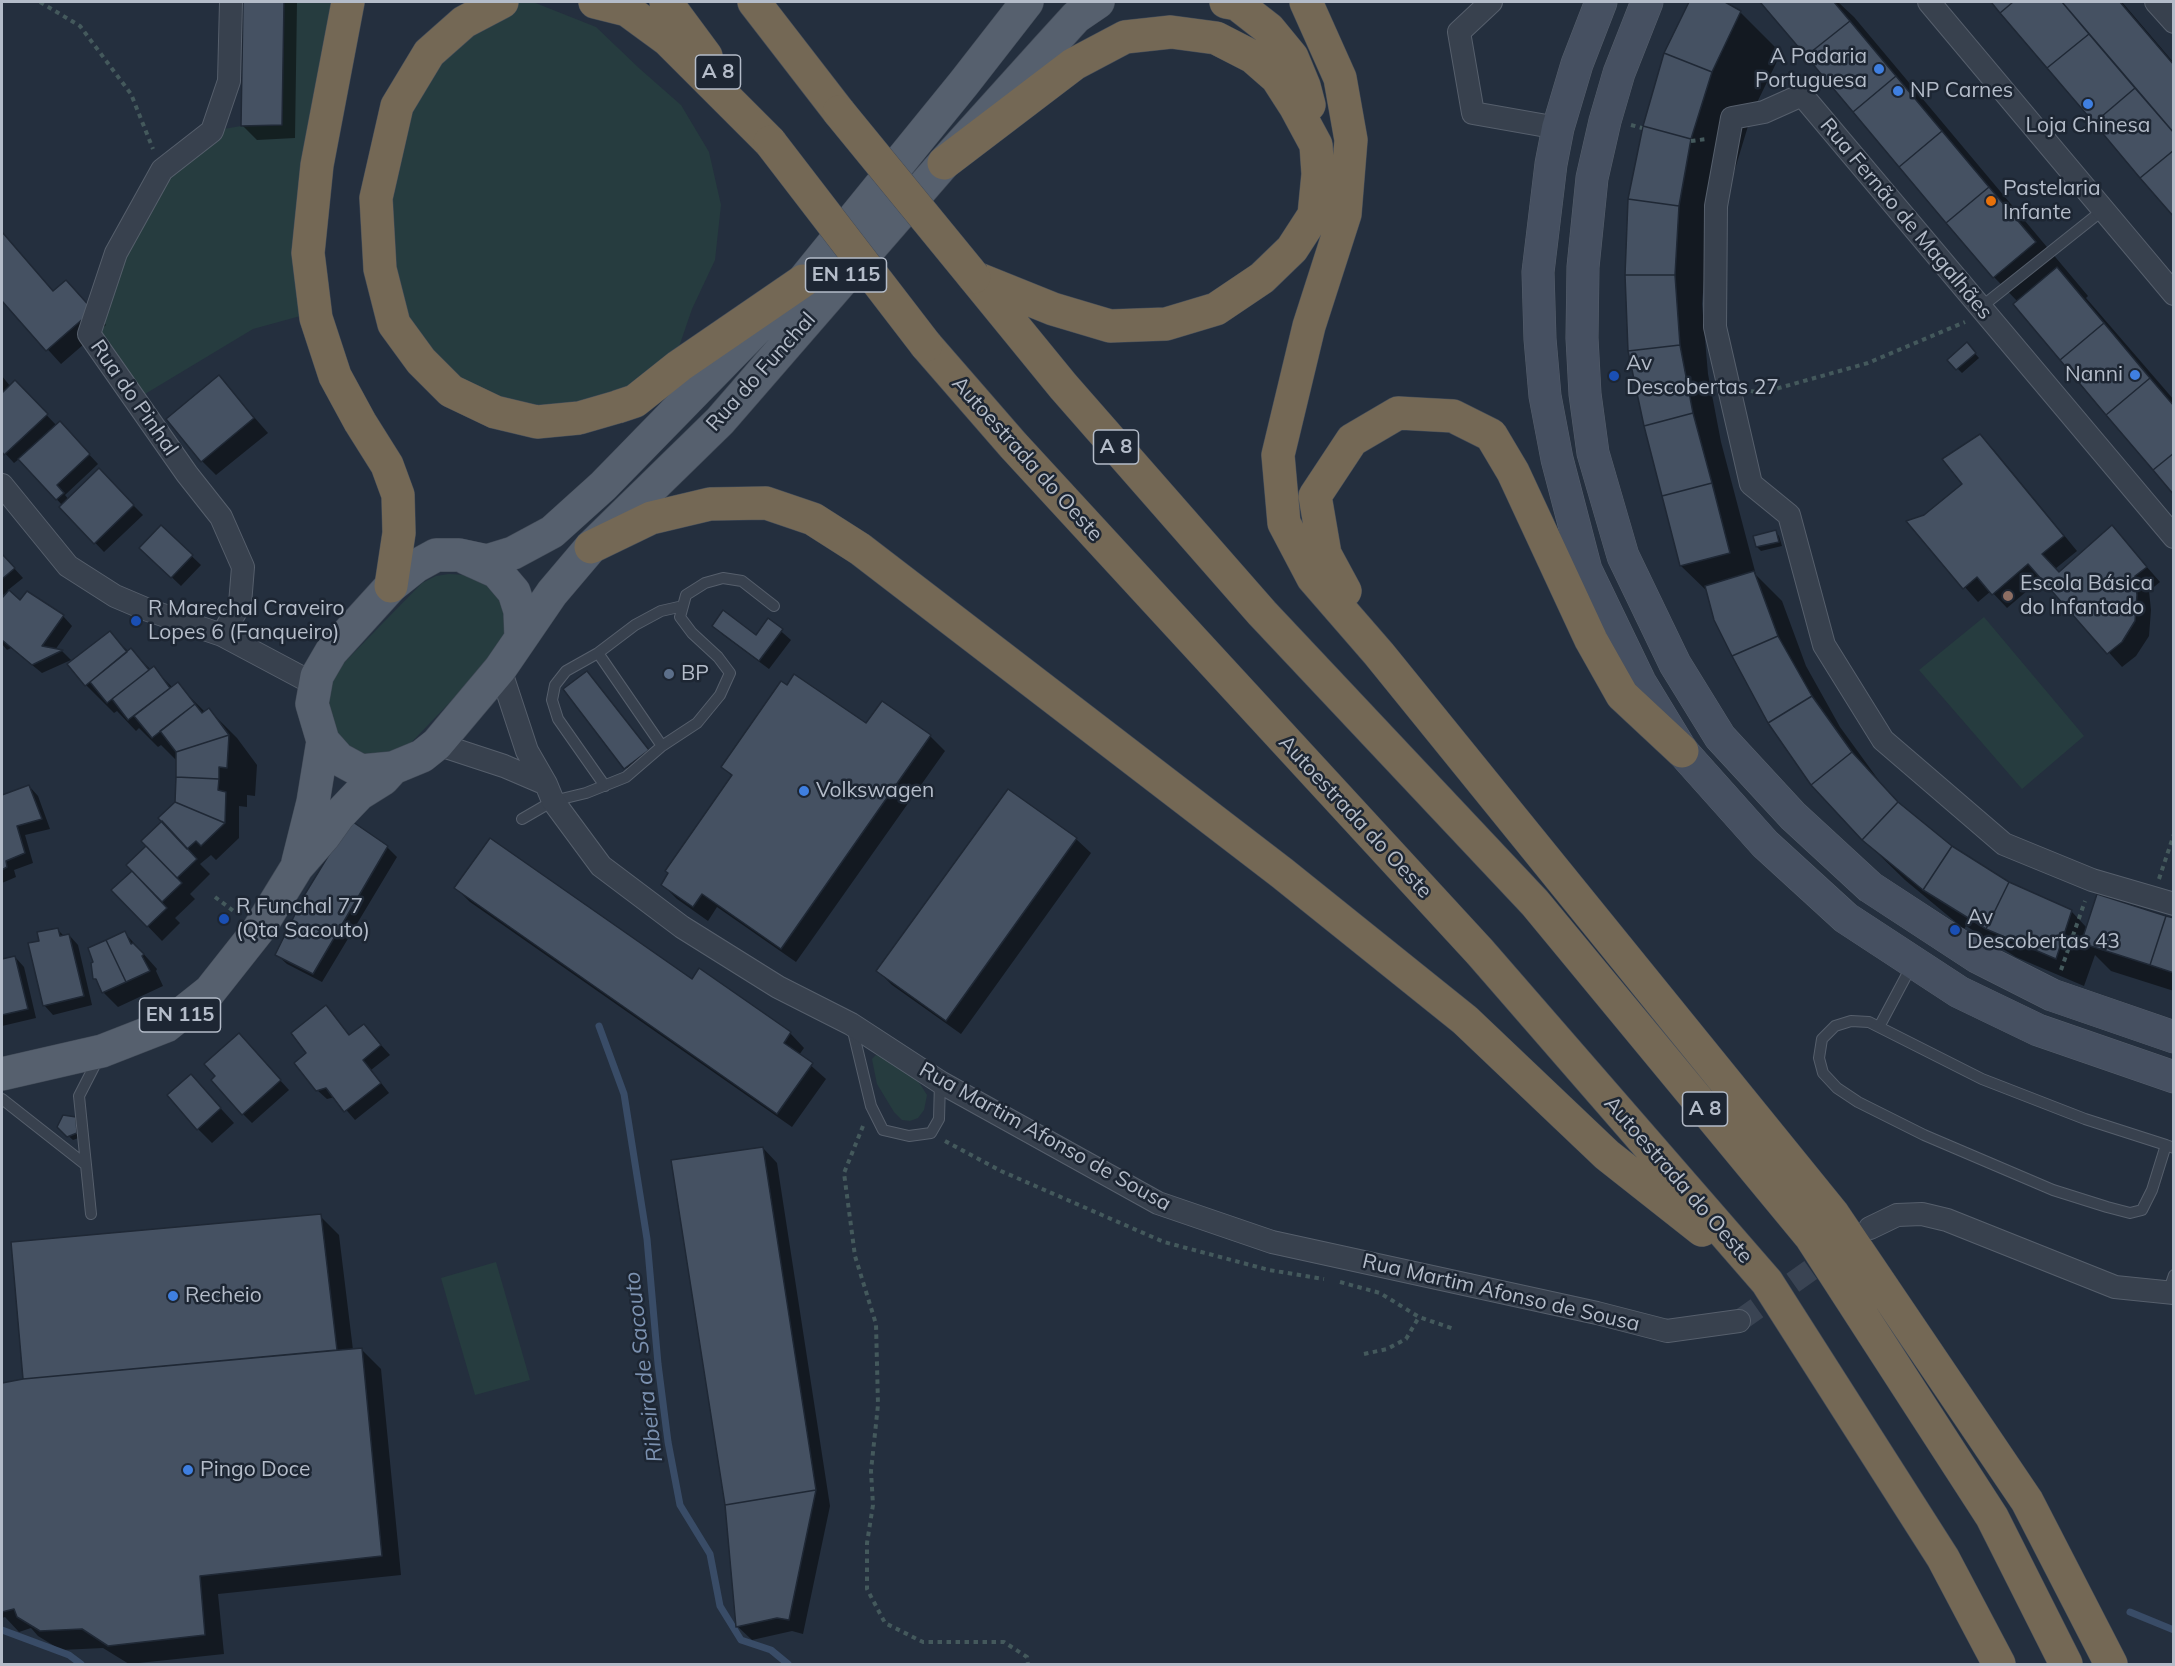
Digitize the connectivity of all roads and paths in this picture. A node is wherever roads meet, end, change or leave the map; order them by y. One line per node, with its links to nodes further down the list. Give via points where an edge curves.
1 (40, 2): 22 (path, via 80,26 131,94)
2 (231, 2): 22 (street, Rua do Pinhal, via 229,81 212,131)
3 (348, 2): 35 (highway, via 317,165 308,253 316,318 335,376 387,465 398,495 399,533)
4 (502, 2): 25 (highway, via 464,22 429,53 397,106 376,198 381,269 394,324 421,361 451,391 495,412 537,422 579,418 617,407 635,401)
5 (595, 2): 19 (highway, via 627,10 668,40)
6 (666, 2): 19 (highway, Autoestrada do Oeste / A 8)
7 (754, 2): 24 (highway, A 8, bridge)
8 (1027, 2): 25 (main road, Rua do Funchal / EN 115)
9 (1098, 2): 21 (main road, Rua do Funchal / EN 115, via 1076,16)
10 (1226, 2): 20 (highway, via 1237,4 1269,29 1292,57 1312,115)
11 (1306, 2): 41 (highway, via 1340,78 1351,140 1345,214 1309,326 1278,455 1284,523 1312,578)
12 (1491, 2): 18 (street, via 1459,32 1473,113)
13 (1601, 2): 18 (main road)
14 (1647, 2): 29 (main road, via 1619,73 1592,178 1583,267 1582,338 1585,394)
15 (1929, 2): 23 (street)
16 (2156, 2): 17 (street)
17 (2174, 22)
18 (1558, 128): 30 (main road, via 1538,272 1545,396)
19 (770, 142): 71 (highway, Autoestrada do Oeste / A 8, bridge, via 926,345 1012,445 1480,952)
20 (1316, 145): 21 (highway, via 1277,78 1253,57 1216,38 1171,32 1125,37 1074,64); 24 (highway, via 1314,215 1292,249 1262,279 1216,309 1166,324 1110,326)
21 (944, 163): 33 (main road, Rua do Funchal / EN 115, via 720,421)
22 (162, 170): 38 (street, Rua do Pinhal, via 116,253 89,334 222,517 243,567 240,604)
23 (2103, 210): 26 (street); 27 (lane)
24 (974, 278): 78 (highway, A 8, via 1262,613 1535,903 1811,1237 1992,1517)
25 (803, 281): 34 (main road, Rua do Funchal / EN 115, via 603,486 552,532 513,553 487,561)
26 (2172, 291)
27 (1983, 311): 28 (path, via 1868,363 1761,393); 28 (street, Rua Fernão de Magalhães, via 1802,95 1764,112 1732,118 1716,206 1715,261 1715,327); 32 (street, Rua Fernão de Magalhães)
28 (1730, 389): 54 (street, Rua Fernão de Magalhães, via 1751,484 1789,515 1824,645 1884,740 2004,844 2092,880)
29 (1599, 473): 30 (main road); 60 (main road, via 1623,556 1675,664 1720,737 1793,816 1870,887 1977,957 2052,995)
30 (1563, 483): 47 (main road, via 1586,570 1640,682)
31 (2, 485): 38 (street, via 68,566 115,596)
32 (2174, 537)
33 (591, 547): 39 (main road, Rua do Funchal / EN 115); 71 (highway, via 651,518 710,504 766,503 813,519 860,549 1328,910 1465,1020 1607,1155)
34 (459, 555): 35 (main road, Rua do Funchal, via 436,555); 39 (main road, via 497,572 514,592 520,611)
35 (391, 586): 43 (main road, Rua do Funchal, via 331,652)
36 (683, 606): 37 (lane, via 686,595 723,578 742,581); 40 (lane, via 661,611 635,625); 46 (lane, via 680,617 730,673 720,695 697,723)
37 (774, 606)
38 (222, 635): 43 (street)
39 (521, 638): 42 (main road, Rua do Funchal)
40 (598, 653): 46 (lane); 49 (lane, via 566,671 555,685 552,700 558,719)
41 (1378, 654): 47 (highway, via 1325,554 1315,496 1352,440 1398,413 1453,416 1491,435 1622,695); 79 (highway, via 1833,1214 2027,1500)
42 (500, 669): 45 (main road, Rua do Funchal); 50 (street, Rua Martim Afonso de Sousa, via 527,751)
43 (314, 684): 44 (main road, Rua do Funchal, via 312,704)
44 (323, 741): 48 (main road, Rua do Funchal, via 339,759 361,771); 53 (main road, Rua do Funchal)
45 (437, 744): 48 (main road, Rua do Funchal, via 422,756); 50 (street, via 504,766)
46 (662, 746): 49 (lane, via 626,777)
47 (1682, 751): 57 (main road, via 1765,844 1846,918)
48 (393, 768): 53 (main road, Rua do Funchal, via 384,779 359,794)
49 (605, 786): 50 (lane, via 586,794)
50 (549, 792): 51 (lane); 58 (street, Rua Martim Afonso de Sousa, via 601,866 682,927 778,987)
51 (522, 819)
52 (2174, 834): 54 (path)
53 (297, 867): 61 (main road, Rua do Funchal / EN 115, via 259,929 210,991 166,1026)
54 (2163, 901)
55 (2080, 914): 56 (path)
56 (2077, 924)
57 (1914, 963): 59 (lane); 63 (main road, via 1959,992 2038,1030)
58 (851, 1024): 64 (street, Rua Martim Afonso de Sousa); 66 (lane)
59 (1879, 1027): 67 (lane, via 1982,1079 2085,1119); 67 (lane, via 1851,1021 1835,1026 1822,1039 1818,1058 1823,1073 1837,1088 1924,1135 2053,1190 2130,1213 2142,1210)
60 (2174, 1037)
61 (102, 1051): 62 (main road, Rua do Funchal / EN 115); 68 (lane, via 79,1096)
62 (2, 1074)
63 (2174, 1077)
64 (940, 1082): 66 (lane, via 939,1119 931,1133 909,1136 883,1130); 74 (street, Rua Martim Afonso de Sousa, via 1158,1203 1272,1242 1667,1331)
65 (2, 1099): 68 (lane)
66 (871, 1106): 76 (path, via 844,1173 855,1256 876,1324 878,1405 871,1471 873,1505 867,1544 867,1590 885,1623 923,1642 1004,1642 1027,1657)
67 (2170, 1146)
68 (86, 1165): 69 (lane)
69 (91, 1214)
70 (1870, 1228): 72 (street, via 1897,1215 1922,1214 1947,1220 2115,1287)
71 (1767, 1282): 77 (highway, Autoestrada do Oeste / A 8, via 1943,1558)
72 (2172, 1287)
73 (1419, 1317): 75 (path, via 1406,1339 1387,1349)
74 (1738, 1321)
75 (1364, 1354)
76 (1028, 1665)
77 (1999, 1665)
78 (2066, 1665)
79 (2112, 1665)

